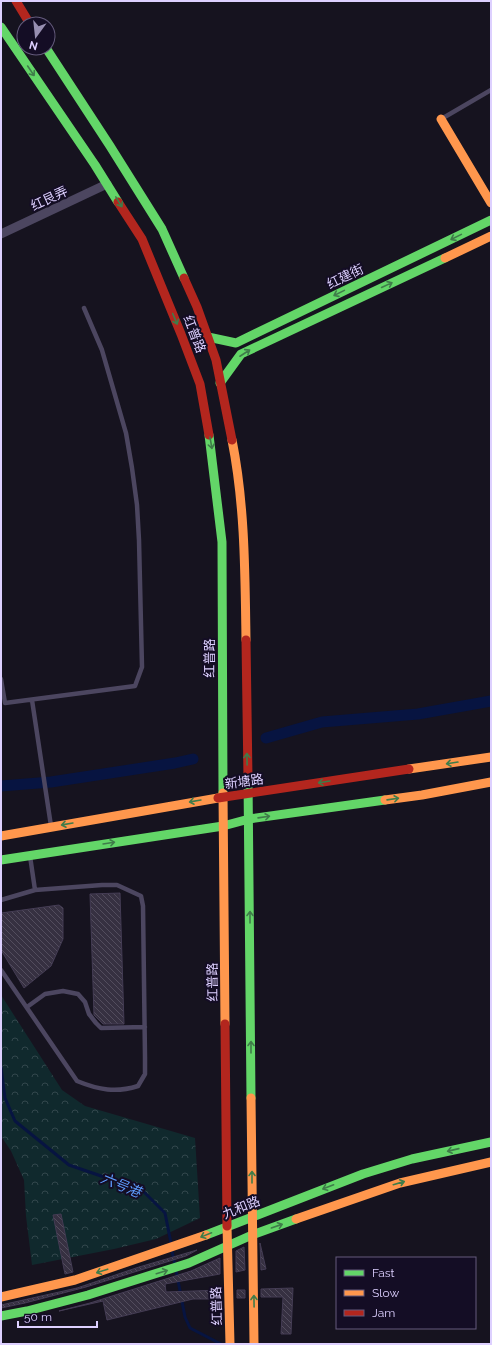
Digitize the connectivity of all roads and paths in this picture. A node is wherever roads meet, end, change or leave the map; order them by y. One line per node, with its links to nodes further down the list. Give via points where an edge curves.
1 (16, 1): 2 (main road)
2 (25, 16)
3 (1, 27): 7 (main road, 红普路, one-way to 7)
4 (51, 56): 13 (main road, 红普路, via 162,229)
5 (491, 90): 6 (lane)
6 (441, 120): 8 (main road)
7 (107, 184): 10 (street, 红艮弄); 20 (main road, 红普路, one-way to 20, via 142,239 200,384 212,451 222,542)
8 (491, 204)
9 (491, 220): 13 (main road, 红建街, one-way to 13, via 236,343)
10 (1, 234)
11 (491, 236): 14 (main road, 红建街, one-way to 11, via 241,354)
12 (84, 308): 16 (lane, via 102,350 126,432 132,468 139,540 142,667 134,686)
13 (208, 337): 14 (main road, 红普路)
14 (220, 383): 19 (main road, 红普路, one-way to 14, via 244,541 235,455)
15 (1, 679): 16 (lane, via 5,703)
16 (32, 700): 23 (lane)
17 (491, 757): 19 (main road, 新塘路, one-way to 19)
18 (491, 782): 21 (main road, one-way to 18, via 422,795)
19 (248, 794): 20 (main road, 新塘路); 21 (main road, 红普路)
20 (223, 797): 22 (main road, 红普路); 23 (main road, 新塘路, one-way to 23)
21 (249, 819): 22 (main road); 34 (main road, 红普路, one-way to 21)
22 (223, 826): 25 (main road, one-way to 22); 35 (main road, 红普路)
23 (51, 827): 24 (main road, 新塘路)
24 (1, 836)
25 (30, 855): 26 (main road); 27 (lane)
26 (1, 860)
27 (35, 890): 28 (lane); 31 (lane, via 117,885 141,896)
28 (1, 900)
29 (1, 970): 30 (lane)
30 (27, 1007): 31 (lane, via 45,994 62,991 78,994 85,1002 89,1014 101,1028); 31 (lane, via 78,1081 94,1088 124,1090 138,1086 145,1074)
31 (145, 1027)
32 (491, 1142): 34 (main road, 九和路, one-way to 34, via 412,1159 363,1174)
33 (491, 1162): 36 (main road, one-way to 33, via 400,1183)
34 (252, 1216): 35 (main road, 九和路); 36 (main road, 红普路)
35 (227, 1226): 37 (main road, 红普路); 38 (main road, 九和路, one-way to 38, via 75,1280)
36 (252, 1235): 37 (main road); 40 (main road, 红普路, one-way to 36)
37 (228, 1246): 39 (main road, one-way to 37, via 88,1295 189,1263); 41 (main road, 红普路)
38 (1, 1297)
39 (1, 1316)
40 (254, 1342)
41 (230, 1344)

